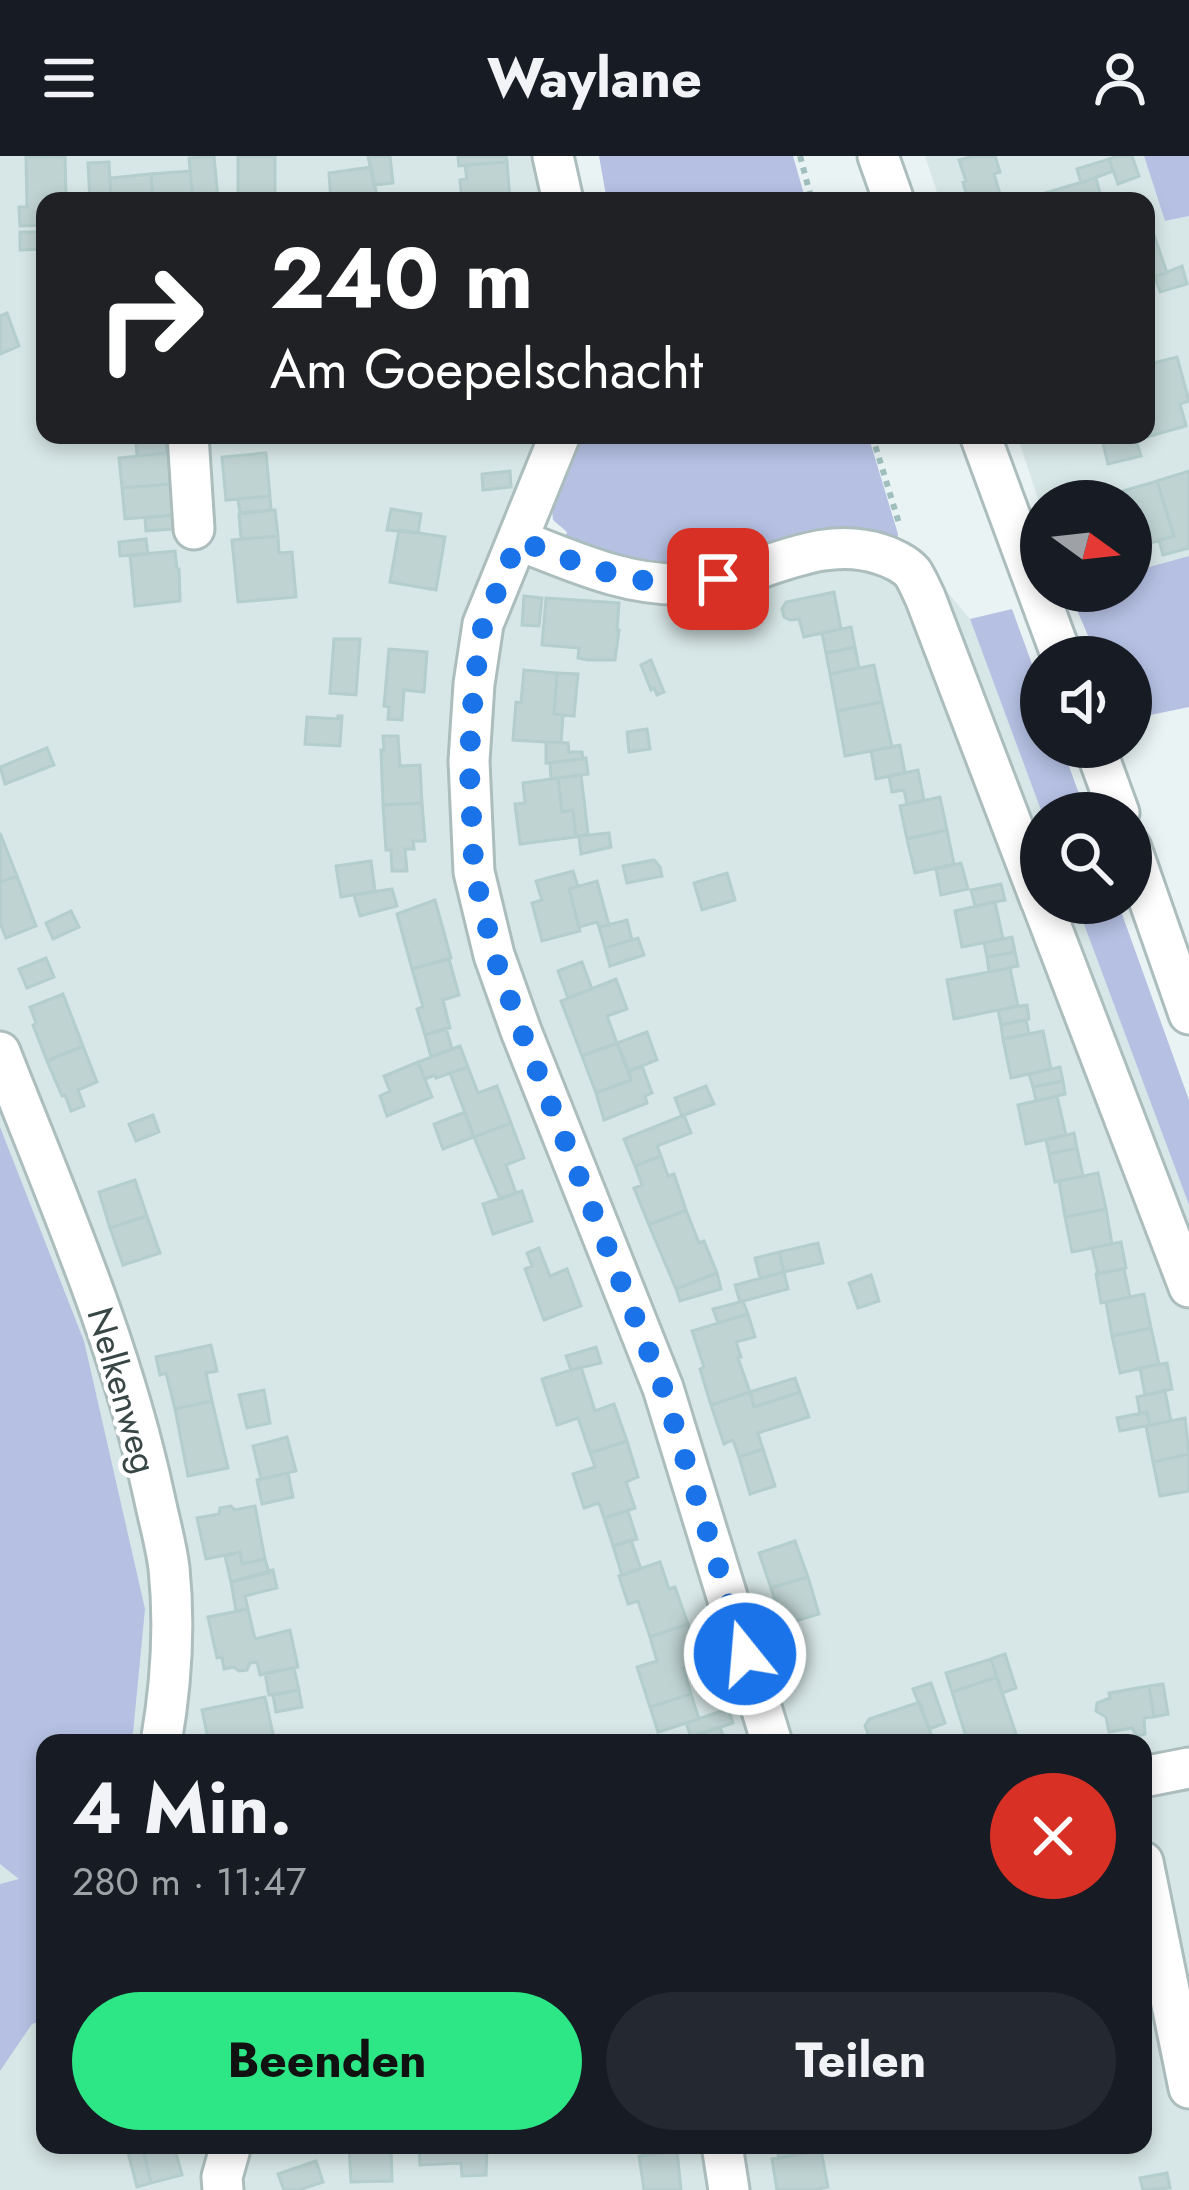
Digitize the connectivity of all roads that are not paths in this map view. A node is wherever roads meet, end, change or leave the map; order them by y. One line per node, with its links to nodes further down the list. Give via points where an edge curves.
1 (553, 156): 3 (street)
2 (878, 156): 4 (street)
3 (561, 192)
4 (891, 192)
5 (189, 444): 8 (street)
6 (556, 444): 9 (street)
7 (983, 444): 10 (street)
8 (194, 529)
9 (518, 540): 11 (street, via 653,583 692,584 844,547 910,570); 18 (street, via 483,625 474,684 474,872 521,1030 663,1388)
10 (1054, 636)
11 (1020, 847)
12 (1152, 908): 14 (street)
13 (1049, 924): 16 (street)
14 (1189, 1014)
15 (0, 1052): 17 (street, Nelkenweg, via 112,1338 146,1461 169,1567)
16 (1189, 1287)
17 (163, 1734)
18 (769, 1734)
19 (1189, 1768): 20 (street)
20 (1152, 1776)
21 (1152, 1906): 22 (street)
22 (1189, 2088)
23 (228, 2154): 25 (street)
24 (723, 2154): 26 (street)
25 (223, 2190)
26 (729, 2190)

